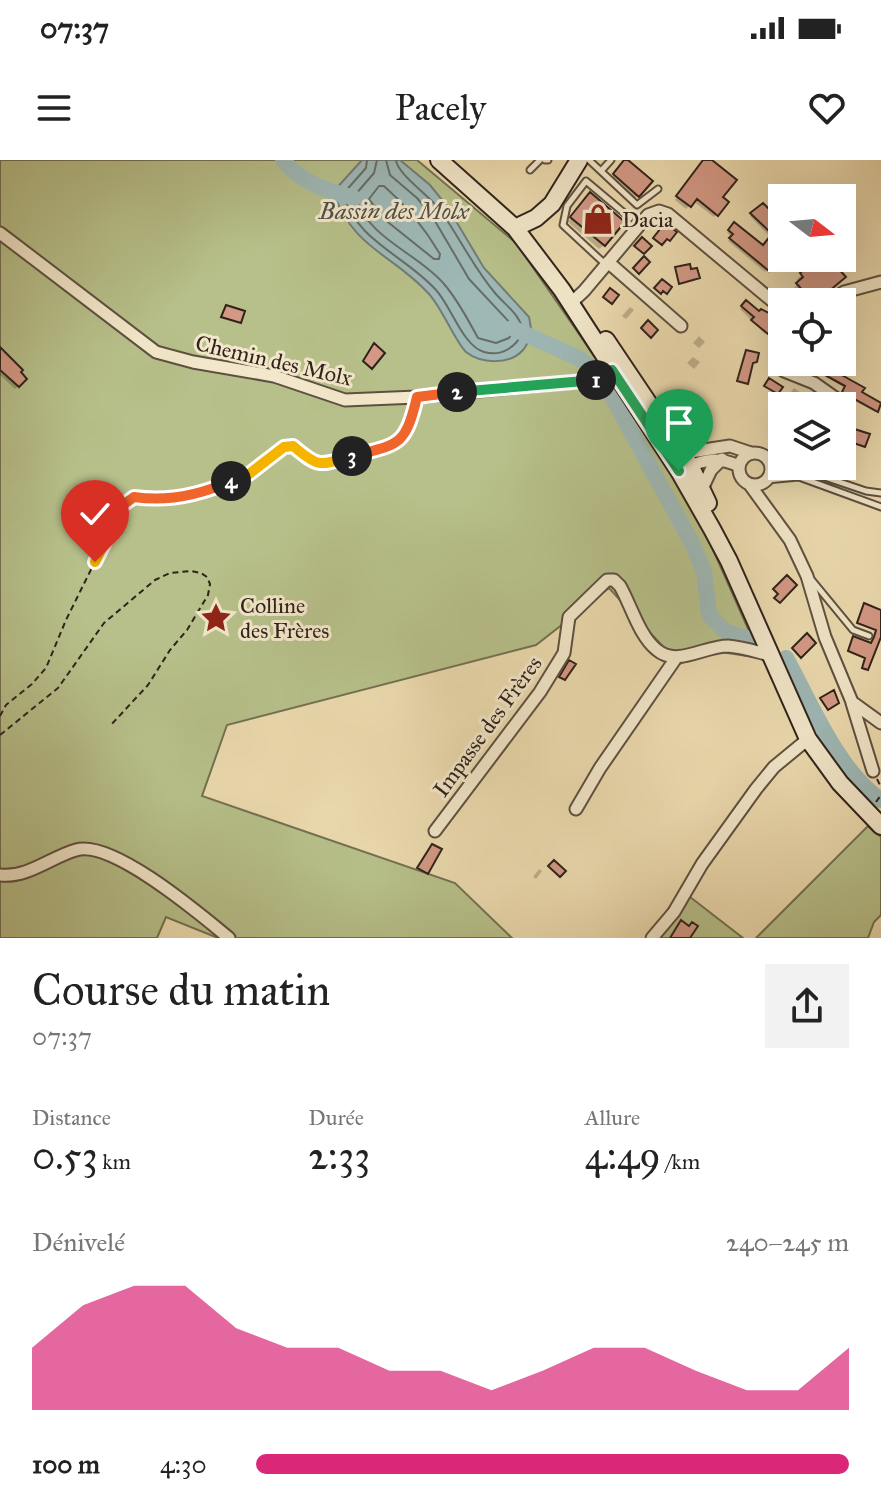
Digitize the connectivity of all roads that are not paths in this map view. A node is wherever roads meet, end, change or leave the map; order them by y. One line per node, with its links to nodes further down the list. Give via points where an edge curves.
1 (545, 160): 5 (lane)
2 (580, 160): 6 (lane); 9 (main road, via 552,204)
3 (611, 160): 6 (lane)
4 (443, 163): 9 (main road, via 491,195)
5 (530, 170)
6 (601, 171): 7 (lane, via 637,205)
7 (658, 189)
8 (630, 218): 11 (lane, via 586,181 567,206 563,225)
9 (518, 226): 15 (main road, via 557,266)
10 (0, 233): 17 (street, Chemin des Molx, via 156,352 274,376 345,400 417,397)
11 (607, 263): 14 (street, via 638,225 659,211); 15 (street); 16 (street)
12 (881, 282): 13 (street)
13 (856, 289)
14 (768, 297)
15 (575, 300): 17 (main road)
16 (681, 326)
17 (610, 372): 23 (main road)
18 (796, 376): 19 (street)
19 (827, 392)
20 (751, 453): 22 (street); 23 (street, via 730,446); 24 (street)
21 (722, 459): 23 (street); 24 (street); 29 (street)
22 (767, 459): 25 (street)
23 (680, 461): 29 (main road); 32 (main road)
24 (739, 466): 28 (street, via 740,476)
25 (767, 480): 28 (street)
26 (807, 480): 31 (lane)
27 (833, 480): 30 (lane)
28 (750, 485): 33 (street, via 790,540)
29 (702, 489): 32 (main road)
30 (881, 493)
31 (881, 507)
32 (729, 561): 35 (main road)
33 (807, 576): 34 (lane, via 853,630); 37 (street)
34 (869, 636)
35 (770, 655): 36 (street, via 731,646); 39 (main road)
36 (676, 658): 41 (street); 43 (street, Impasse des Frères, via 655,649 620,586 614,580 602,583 569,617 564,653 540,692)
37 (852, 702): 38 (street); 40 (street)
38 (881, 723)
39 (808, 739): 42 (main road); 46 (street, via 756,789)
40 (873, 771)
41 (576, 809)
42 (881, 826)
43 (435, 831)
44 (0, 875): 45 (street, via 16,875 89,848 169,888)
45 (229, 938)
46 (652, 938)

